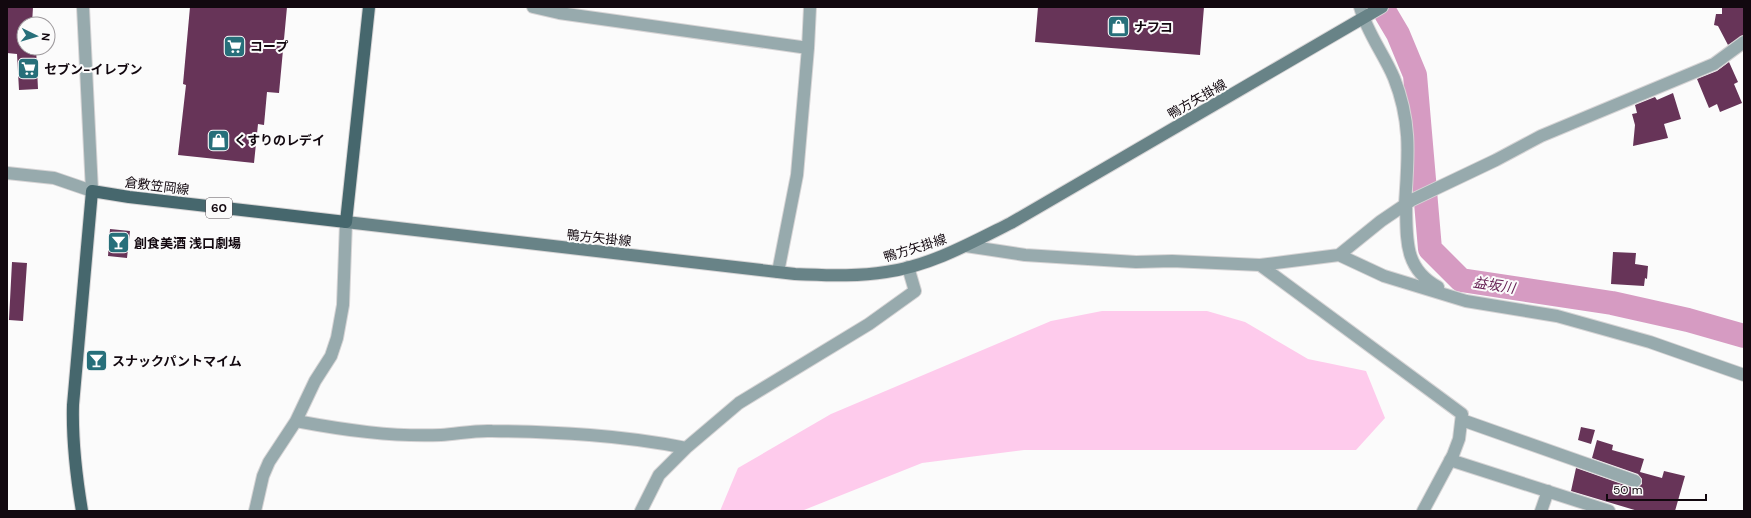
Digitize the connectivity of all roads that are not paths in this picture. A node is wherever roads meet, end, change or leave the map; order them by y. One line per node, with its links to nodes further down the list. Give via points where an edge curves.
1 (83, 7): 10 (street)
2 (369, 7): 12 (main road)
3 (533, 7): 8 (street, via 559,13)
4 (810, 7): 8 (street)
5 (1382, 7): 6 (main road, 鴨方矢掛線)
6 (1364, 13): 11 (street, via 1394,78 1406,120 1409,152); 13 (main road, 鴨方矢掛線, via 1018,220)
7 (1744, 42): 11 (street, via 1714,64 1541,136)
8 (808, 48): 17 (street, via 797,175)
9 (7, 173): 10 (street, via 54,178)
10 (92, 191): 12 (main road, 倉敷笠岡線 / 60); 26 (main road, via 73,405 72,438)
11 (1408, 202): 14 (street); 18 (street, via 1407,248 1414,266 1427,281)
12 (346, 222): 17 (main road, 鴨方矢掛線); 21 (street, via 343,305 337,338 331,356 315,381)
13 (966, 246): 15 (street, via 1025,255 1136,262); 16 (main road, 鴨方矢掛線)
14 (1338, 255): 15 (street); 18 (street, via 1384,276)
15 (1260, 265): 20 (street, via 1462,414)
16 (908, 267): 17 (main road, 鴨方矢掛線, via 886,272 845,275); 22 (street, via 915,291 869,324 739,402)
17 (778, 272)
18 (1466, 301): 19 (street, via 1557,316 1650,342)
19 (1744, 375)
20 (1462, 420): 23 (street, via 1459,438); 24 (street)
21 (296, 421): 22 (street, via 349,431 440,435 490,431 588,436 663,443); 27 (street, via 269,462)
22 (686, 448): 28 (street, via 659,475)
23 (1450, 460): 25 (street); 29 (street)
24 (1635, 481)
25 (1548, 491): 30 (street); 31 (street)
26 (82, 511)
27 (255, 511)
28 (641, 511)
29 (1423, 511)
30 (1541, 511)
31 (1609, 511)

